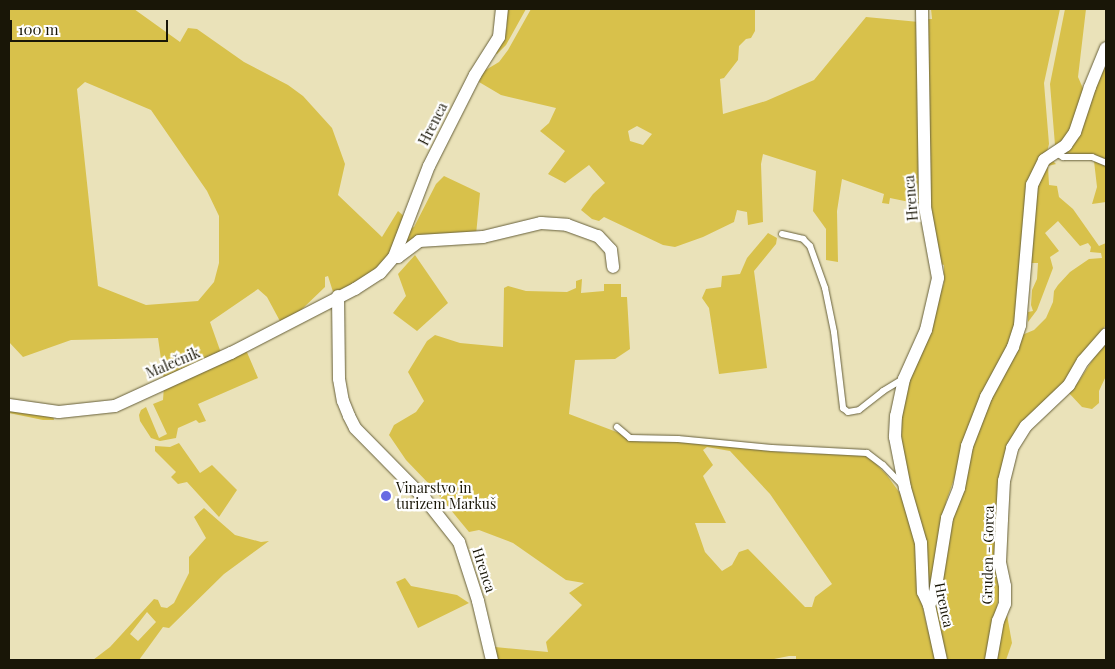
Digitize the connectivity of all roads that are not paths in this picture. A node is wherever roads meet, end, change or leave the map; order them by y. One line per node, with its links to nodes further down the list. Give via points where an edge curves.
1 (502, 9): 7 (street, Hrenca, via 499,37 475,75 432,160)
2 (922, 9): 12 (street, Hrenca, via 925,207 938,278 926,330)
3 (1106, 48): 4 (street, via 1075,132)
4 (1056, 153): 5 (lane, via 1063,157 1092,157); 16 (street, via 1044,160 1032,185 1020,325 986,396 967,446 959,488 947,518 935,593)
5 (1106, 163)
6 (782, 234): 12 (lane, via 803,239 810,246 822,279 834,332 842,408 848,412 859,410)
7 (394, 257): 8 (street, Hrenca, via 419,241 483,237 541,223 567,225 598,236 611,250); 9 (street, Hrenca)
8 (613, 267)
9 (380, 273): 10 (street, Malečnik)
10 (338, 296): 13 (street, Malečnik, via 231,353 115,406 59,412); 17 (street, Hrenca, via 342,401 355,428 425,499 459,542)
11 (1106, 336): 19 (street, Gruden - Gorca, via 1083,361 1069,385 1026,426 1012,448 1004,481 1002,520 1000,562 1005,586 1004,604)
12 (904, 378): 15 (street, Hrenca, via 895,437)
13 (9, 405)
14 (617, 427): 15 (lane, via 630,438 678,438 772,448 867,453)
15 (905, 488): 16 (street, Hrenca, via 921,543 923,592)
16 (929, 605): 18 (street, Hrenca)
17 (492, 660)
18 (941, 660)
19 (991, 660)

